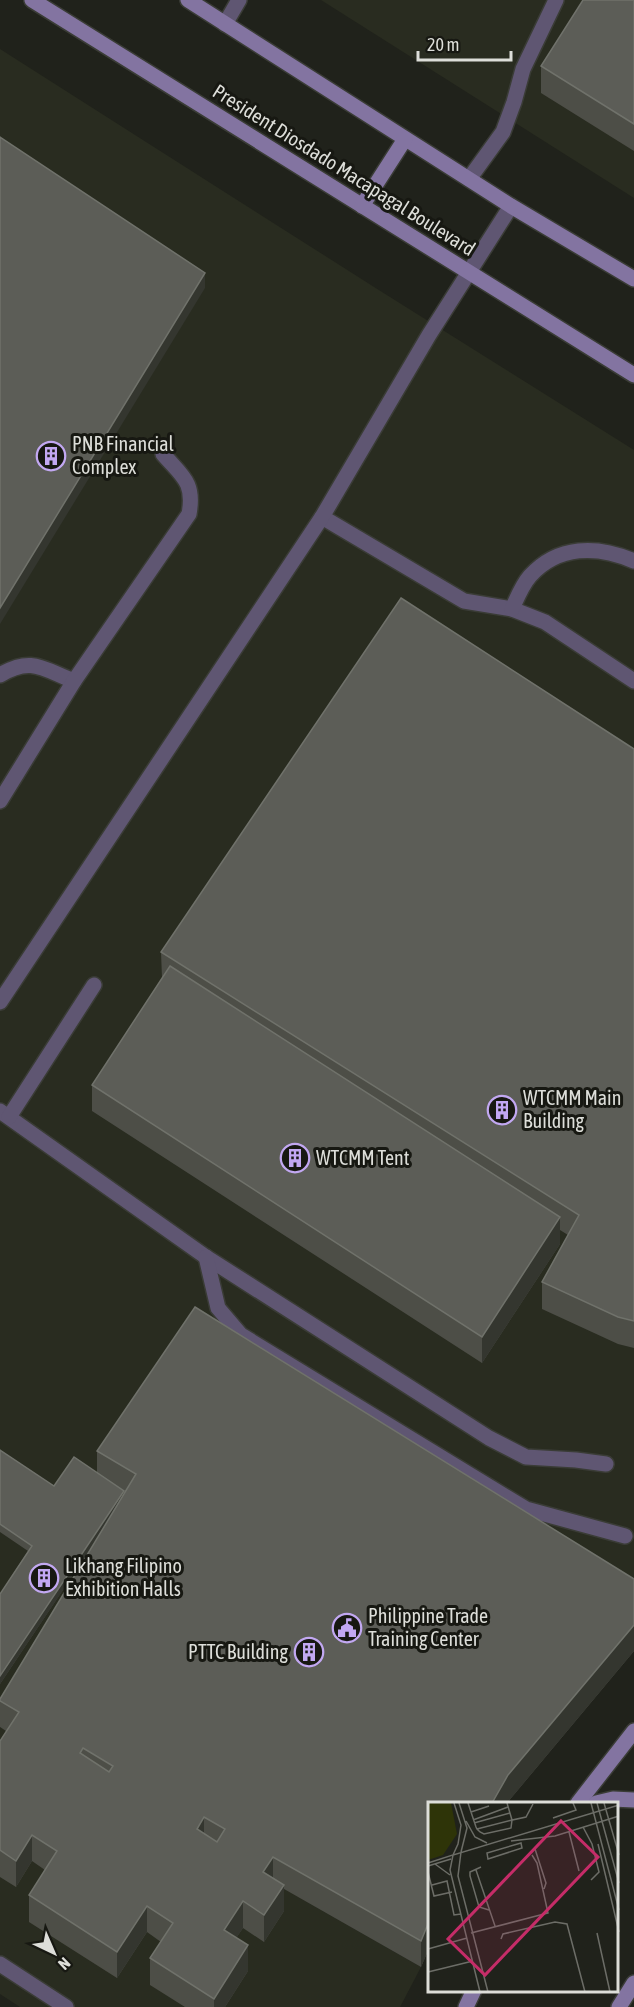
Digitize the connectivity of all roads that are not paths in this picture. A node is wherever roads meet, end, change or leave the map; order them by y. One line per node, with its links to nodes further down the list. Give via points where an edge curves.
1 (32, 0): 8 (main road, President Diosdado Macapagal Boulevard)
2 (188, 0): 5 (main road)
3 (239, 0): 5 (lane)
4 (556, 0): 7 (lane, via 523,69 503,132)
5 (225, 24): 6 (main road)
6 (405, 139): 7 (main road); 8 (main road)
7 (469, 179): 9 (main road)
8 (362, 206): 10 (main road, President Diosdado Macapagal Boulevard)
9 (511, 206): 10 (lane); 11 (main road)
10 (468, 273): 12 (main road, President Diosdado Macapagal Boulevard); 14 (lane)
11 (634, 279)
12 (634, 375)
13 (163, 454): 18 (lane, via 188,484 192,499 189,514)
14 (322, 517): 16 (lane, via 464,601); 22 (lane)
15 (634, 561): 16 (lane, via 594,550 565,552 547,560 528,578)
16 (512, 609): 19 (lane, via 545,622)
17 (0, 675): 18 (lane, via 13,667 32,664)
18 (74, 681): 20 (lane)
19 (634, 681)
20 (0, 801)
21 (94, 985): 23 (lane)
22 (0, 1002)
23 (5, 1114): 24 (lane)
24 (206, 1257): 25 (lane, via 489,1438 526,1457); 26 (lane, via 218,1308 241,1335 526,1509)
25 (606, 1464)
26 (625, 1536)
27 (634, 1731): 29 (main road)
28 (634, 1800): 30 (main road)
29 (579, 1802)
30 (600, 1802)
31 (0, 1964): 34 (lane)
32 (634, 1983): 36 (main road)
33 (473, 1992): 35 (main road)
34 (66, 2007)
35 (466, 2007)
36 (619, 2007)

